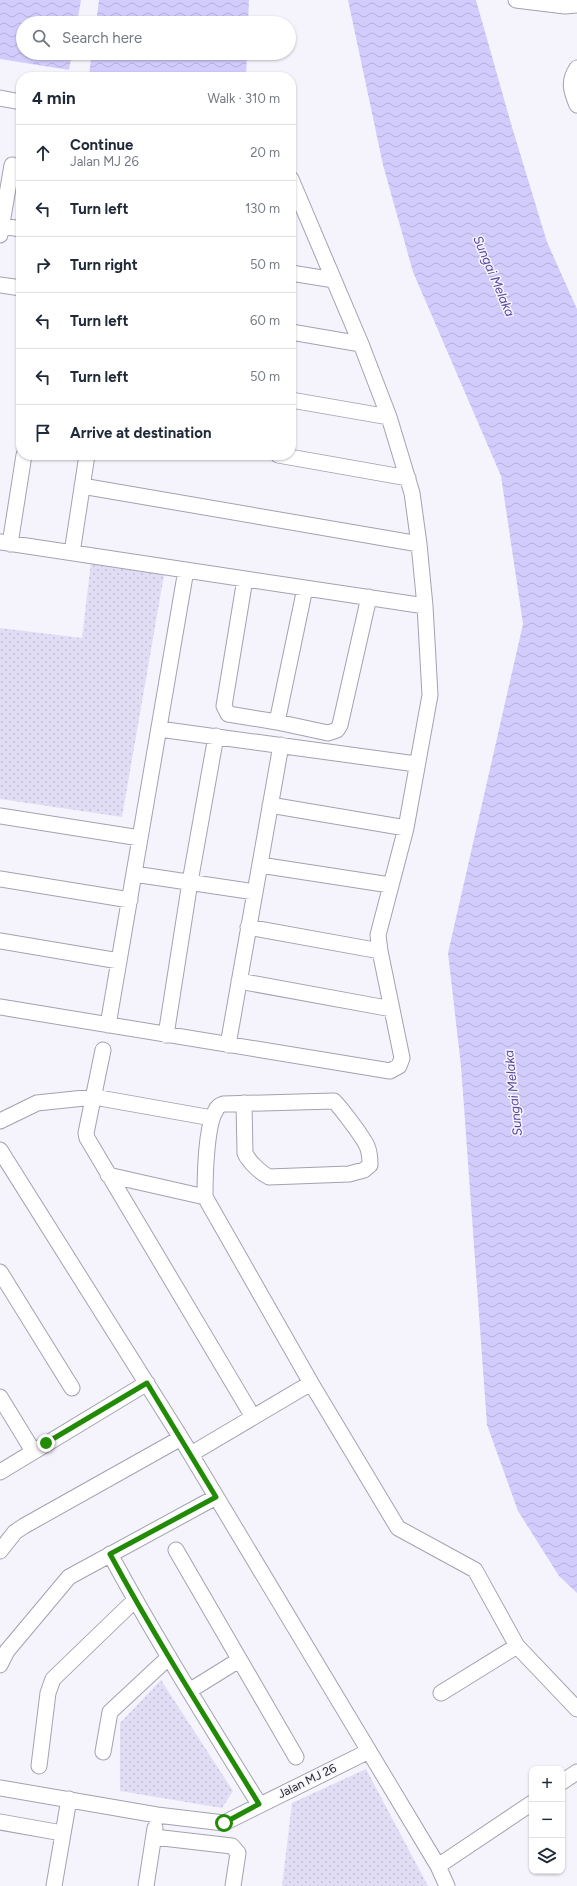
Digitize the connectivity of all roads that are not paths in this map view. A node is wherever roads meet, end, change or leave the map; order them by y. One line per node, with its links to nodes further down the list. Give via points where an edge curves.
1 (516, 0): 2 (street)
2 (577, 6)
3 (577, 68): 6 (street, via 572,76 571,91)
4 (0, 98): 5 (street)
5 (16, 101)
6 (577, 105)
7 (11, 164): 10 (street)
8 (298, 212): 12 (street)
9 (16, 229): 10 (street)
10 (1, 230)
11 (296, 274): 12 (street)
12 (334, 280): 16 (street)
13 (0, 285): 14 (street)
14 (16, 287)
15 (296, 333): 16 (street)
16 (361, 344): 18 (street)
17 (296, 401): 18 (street)
18 (389, 418): 22 (street)
19 (296, 458): 22 (street)
20 (23, 460): 24 (street)
21 (86, 460): 23 (street)
22 (408, 478): 25 (street)
23 (82, 486): 25 (street); 26 (street)
24 (5, 543): 26 (street)
25 (418, 544): 31 (street)
26 (72, 553): 27 (street)
27 (186, 570): 28 (street); 33 (street)
28 (245, 579): 29 (street); 32 (street, via 224,706 228,714)
29 (305, 588): 30 (street); 32 (street)
30 (369, 597): 31 (street); 32 (street, via 337,730 328,733)
31 (425, 606): 36 (street, via 430,695)
32 (277, 722)
33 (159, 729): 34 (street); 40 (street)
34 (216, 736): 35 (street); 44 (street)
35 (281, 745): 36 (street); 37 (street)
36 (416, 764): 39 (street)
37 (270, 805): 39 (street); 41 (street)
38 (0, 816): 40 (street)
39 (406, 828): 45 (street)
40 (140, 838): 42 (street)
41 (260, 865): 45 (street); 46 (street)
42 (134, 874): 44 (street); 47 (street)
43 (0, 879): 47 (street)
44 (190, 882): 46 (street); 56 (street)
45 (390, 885): 50 (street, via 378,935)
46 (255, 892): 48 (street)
47 (130, 900): 51 (street)
48 (248, 927): 50 (street); 52 (street)
49 (0, 941): 51 (street)
50 (380, 951): 54 (street)
51 (119, 961): 55 (street)
52 (239, 981): 54 (street); 57 (street)
53 (0, 1007): 55 (street)
54 (392, 1009): 57 (street, via 402,1058 399,1066 390,1072)
55 (108, 1025): 56 (street)
56 (166, 1035): 57 (street)
57 (228, 1045)
58 (103, 1050): 59 (street)
59 (94, 1097): 61 (street); 62 (street, via 37,1103); 64 (street, via 86,1133)
60 (244, 1103): 60 (street, via 334,1101 366,1144 370,1164 364,1170 349,1174 269,1177 262,1174 259,1168 248,1160 245,1153); 61 (street, via 223,1104 216,1108)
61 (212, 1118): 65 (street)
62 (0, 1122)
63 (0, 1150): 67 (street)
64 (108, 1175): 65 (street); 71 (street)
65 (204, 1197): 68 (street)
66 (0, 1272): 69 (street)
67 (147, 1383): 72 (street); 73 (street)
68 (311, 1383): 71 (street); 81 (street, via 398,1528 475,1570)
69 (72, 1388)
70 (0, 1397): 73 (street)
71 (253, 1417): 74 (street)
72 (181, 1438): 74 (street); 78 (street, via 24,1526)
73 (33, 1450): 75 (street)
74 (191, 1454): 76 (street)
75 (0, 1472)
76 (216, 1497): 79 (street); 88 (street)
77 (176, 1550): 83 (street)
78 (0, 1551)
79 (110, 1554): 80 (street); 84 (street, via 69,1577 7,1650)
80 (135, 1600): 82 (street); 91 (street, via 53,1679 48,1693)
81 (517, 1646): 86 (street); 87 (street)
82 (169, 1658): 85 (street); 89 (street, via 110,1712)
83 (239, 1660): 85 (street); 90 (street)
84 (0, 1665)
85 (189, 1691): 96 (street)
86 (441, 1693)
87 (577, 1709)
88 (370, 1751): 96 (street, Jalan MJ 26); 102 (street)
89 (104, 1752)
90 (296, 1758)
91 (39, 1766)
92 (577, 1772): 93 (street)
93 (565, 1780)
94 (0, 1788): 95 (street)
95 (70, 1799): 98 (street); 100 (street)
96 (259, 1804): 98 (street, Jalan MJ 26, via 224,1823)
97 (529, 1804): 102 (street)
98 (157, 1815): 101 (street)
99 (0, 1822): 100 (street)
100 (62, 1833): 103 (street)
101 (154, 1837): 104 (street); 105 (street, via 232,1846 238,1854)
102 (438, 1866): 106 (street)
103 (54, 1886)
104 (146, 1886)
105 (233, 1886)
106 (447, 1886)

